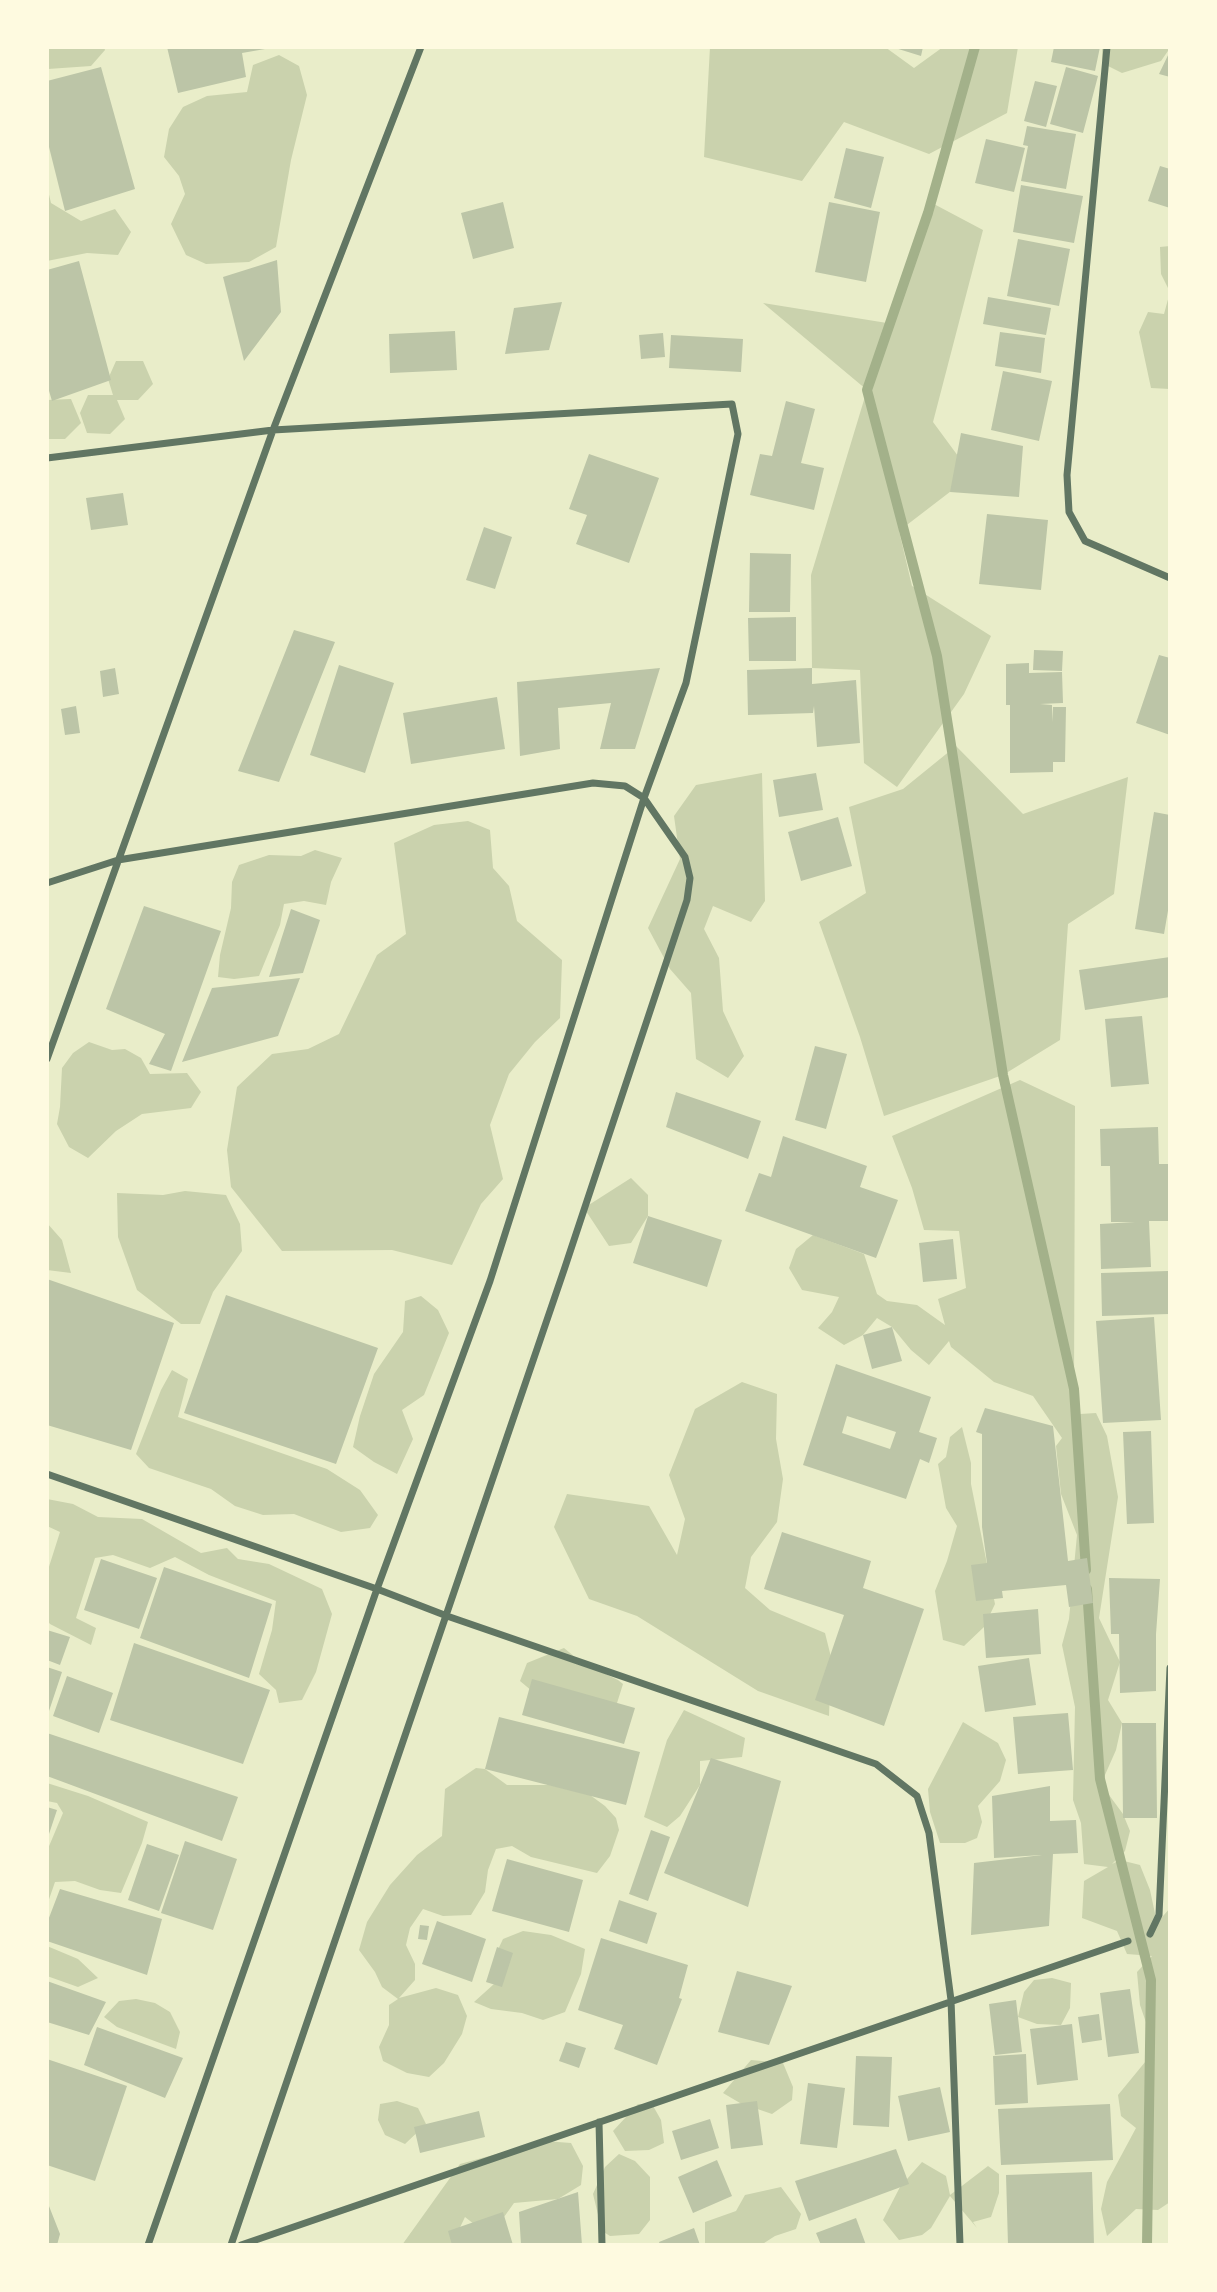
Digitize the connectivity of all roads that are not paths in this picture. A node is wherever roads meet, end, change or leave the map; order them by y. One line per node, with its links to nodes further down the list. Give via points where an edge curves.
1 (421, 47): 3 (street)
2 (1107, 47): 5 (street, via 1067,475 1069,512 1085,541)
3 (273, 430): 4 (street); 6 (street, via 732,404 738,434 686,683); 7 (street)
4 (47, 458)
5 (1170, 578)
6 (644, 798): 7 (street, via 625,786 593,783); 11 (street, via 490,1281); 12 (street, via 685,857 690,878 687,900)
7 (118, 860): 8 (street); 9 (street)
8 (47, 883)
9 (47, 1059)
10 (47, 1474): 11 (street)
11 (377, 1589): 12 (street); 18 (street)
12 (447, 1616): 16 (street, via 876,1764 917,1796 929,1833); 19 (street)
13 (1170, 1668): 14 (street, via 1159,1915)
14 (1150, 1934)
15 (1128, 1941): 16 (street)
16 (951, 2000): 17 (street); 22 (street)
17 (599, 2122): 20 (street); 21 (street)
18 (148, 2245)
19 (232, 2245)
20 (241, 2245)
21 (602, 2245)
22 (960, 2245)

